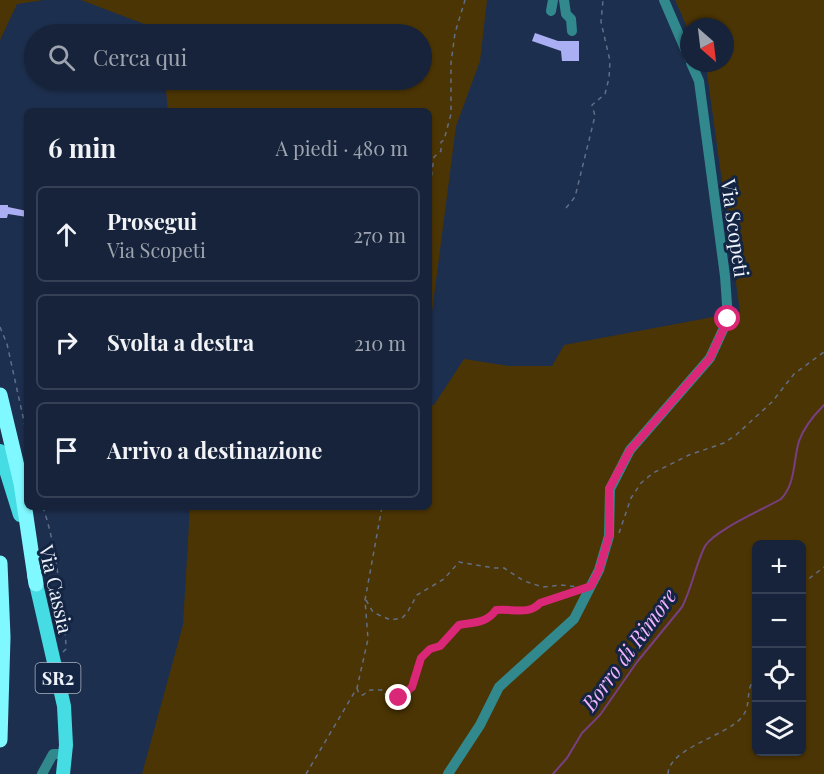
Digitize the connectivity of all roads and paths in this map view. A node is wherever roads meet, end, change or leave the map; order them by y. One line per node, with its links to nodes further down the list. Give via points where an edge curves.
1 (465, 0): 10 (path, via 451,63 451,114)
2 (554, 0): 6 (street)
3 (564, 0): 7 (street)
4 (603, 0): 11 (path, via 609,78 605,94 592,105 595,116 576,197)
5 (664, 0): 8 (street)
6 (551, 12)
7 (572, 31)
8 (680, 37)
9 (695, 72): 26 (street, Via Scopeti, via 728,319 710,358 630,450 609,489 609,536 599,570)
10 (432, 172)
11 (566, 208)
12 (0, 327): 15 (path)
13 (824, 352): 21 (path, via 794,374 772,402 736,435 647,478 631,498)
14 (0, 395): 17 (highway)
15 (24, 421)
16 (0, 451): 25 (main road, Via Cassia / SR2, via 19,508)
17 (24, 503)
18 (25, 510): 25 (highway)
19 (45, 510): 28 (path, via 66,637 66,649)
20 (381, 510): 27 (path)
21 (619, 534)
22 (0, 563): 31 (highway)
23 (824, 567): 24 (path)
24 (806, 580)
25 (36, 584): 28 (main road, Via Cassia / SR2)
26 (589, 587): 27 (path, via 543,587 504,568 459,562 444,579 417,595 402,618 391,620 379,615); 30 (path, via 540,603 526,612 496,610 488,619 459,625 440,646 421,658 412,687 393,701 383,690 370,690 363,695); 36 (street, Via Scopeti, via 574,619 499,687)
27 (365, 600): 30 (path, via 368,639)
28 (52, 657): 32 (main road, Via Cassia / SR2, via 64,706)
29 (752, 683): 37 (path, via 748,707 741,719 676,757)
30 (357, 688): 35 (path)
31 (0, 740)
32 (65, 754): 33 (street, via 53,754); 34 (main road, Via Cassia / SR2)
33 (42, 774)
34 (63, 774)
35 (306, 774)
36 (448, 774)
37 (668, 774)

